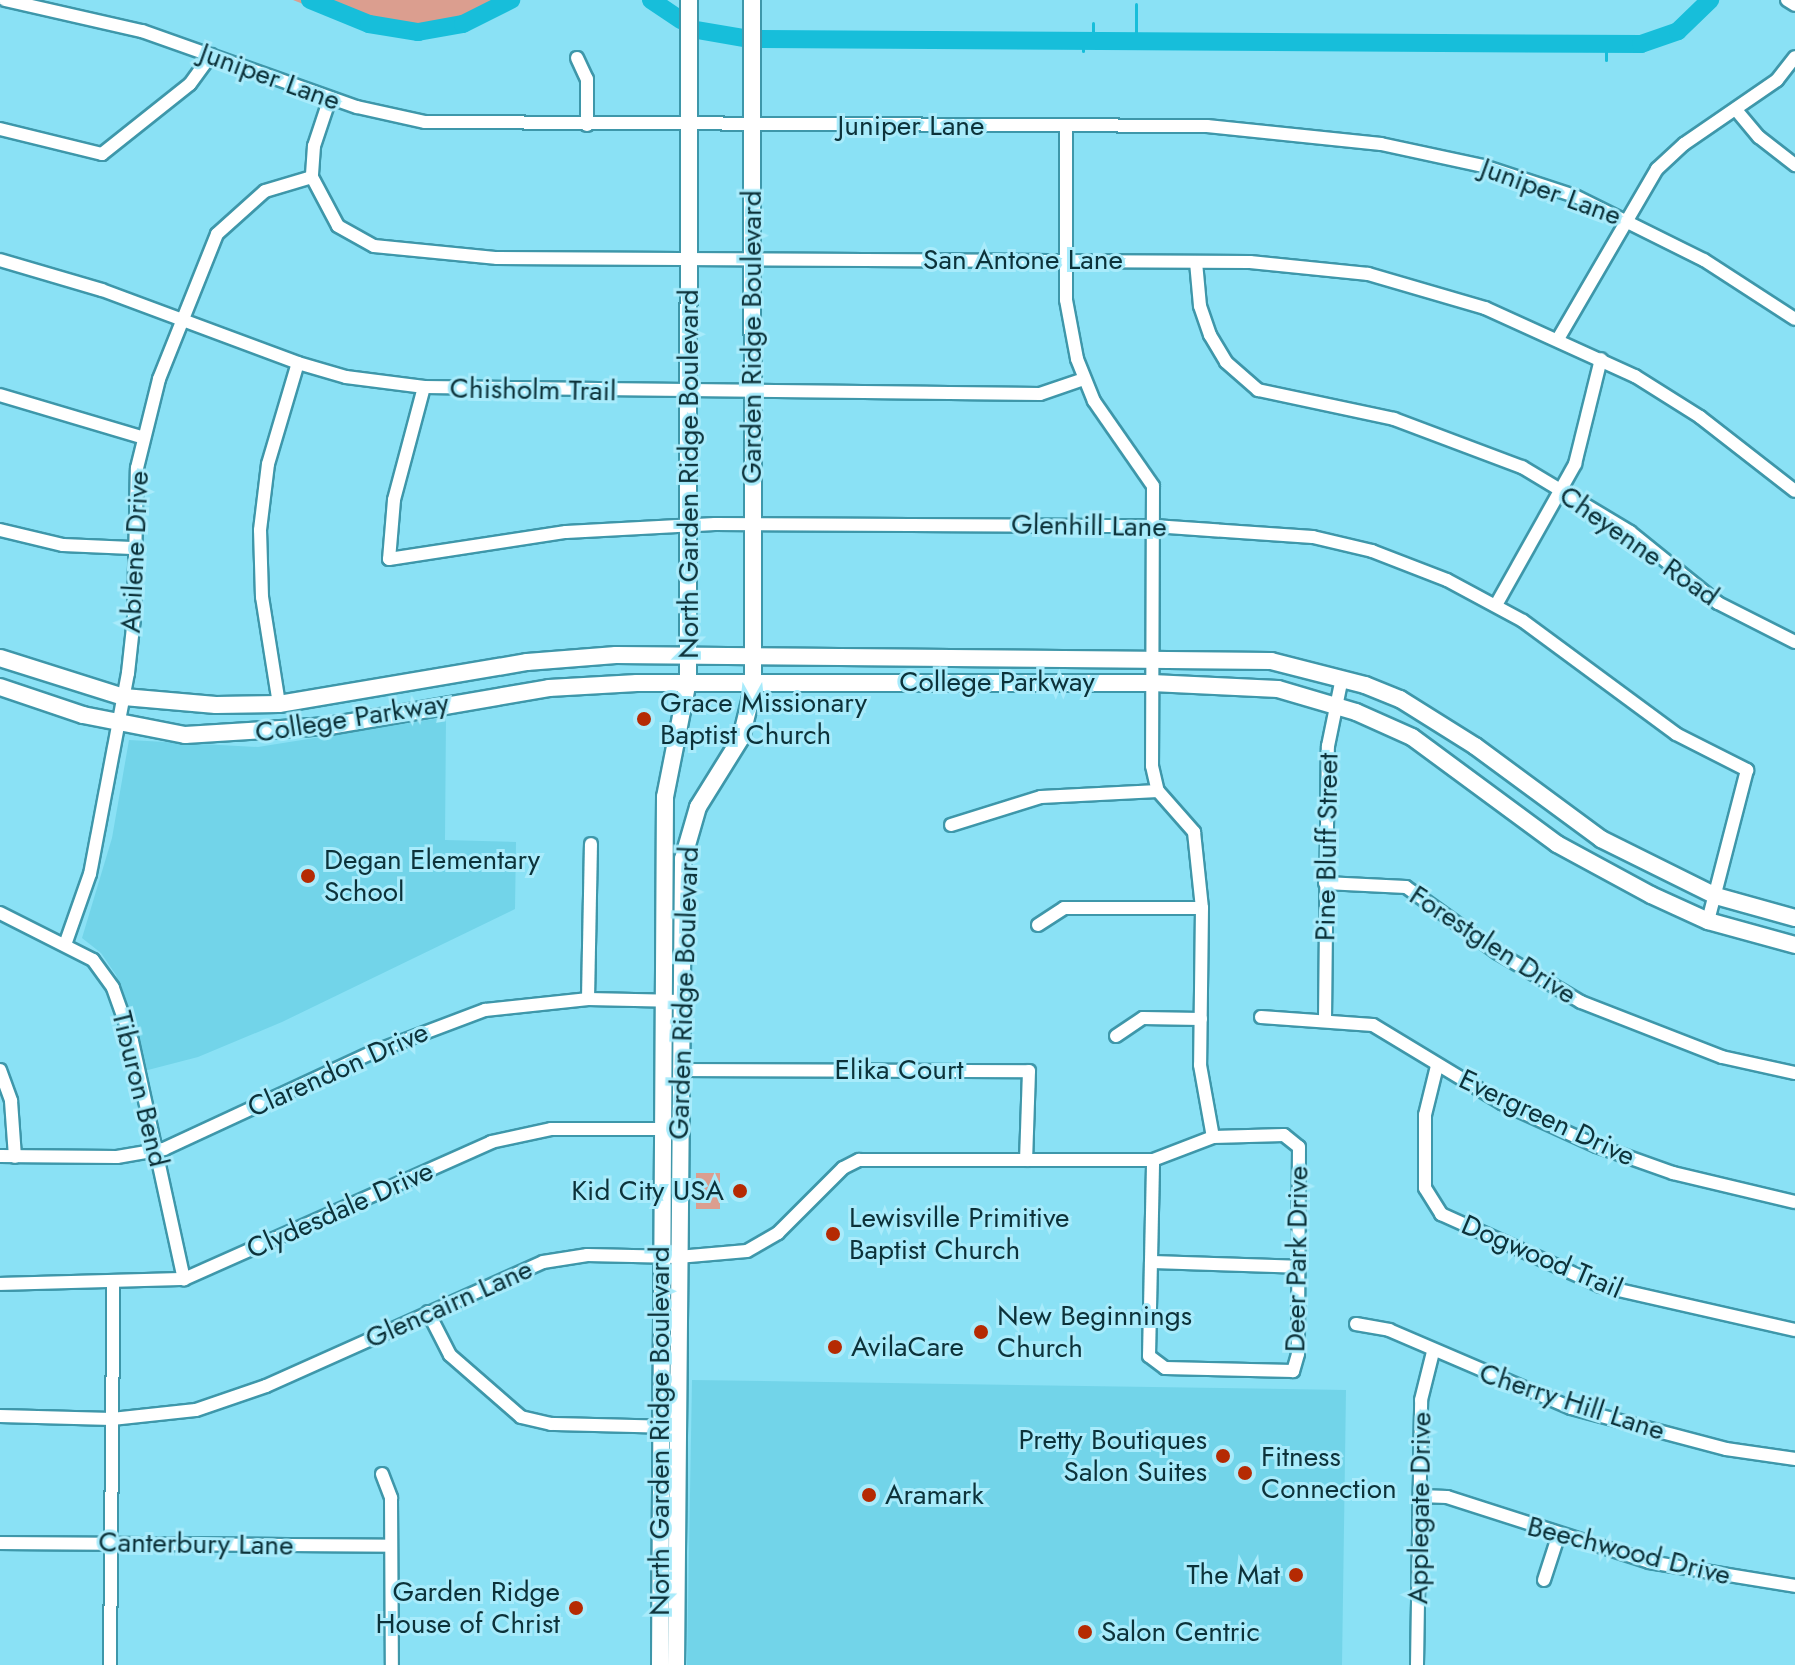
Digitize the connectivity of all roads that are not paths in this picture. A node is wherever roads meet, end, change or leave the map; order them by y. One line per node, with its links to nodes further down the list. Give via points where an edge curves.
1 (5, 0): 6 (street, Juniper Lane, via 142,31)
2 (689, 0): 12 (main road, North Garden Ridge Boulevard)
3 (752, 0): 13 (main road, Garden Ridge Boulevard)
4 (1787, 0): 5 (street)
5 (1795, 5)
6 (211, 55): 9 (street, Juniper Lane); 15 (street, via 190,84 102,154)
7 (1795, 57): 10 (street, via 1777,80)
8 (577, 58): 11 (street, via 587,79)
9 (330, 98): 11 (street, Juniper Lane, via 425,122); 17 (street, via 314,146)
10 (1737, 111): 16 (street, via 1759,137); 18 (street, via 1684,144 1657,169)
11 (587, 125): 12 (street, Juniper Lane)
12 (689, 125): 13 (street, Juniper Lane); 19 (main road, North Garden Ridge Boulevard)
13 (752, 125): 14 (street, Juniper Lane); 20 (main road, Garden Ridge Boulevard)
14 (1066, 126): 18 (street, Juniper Lane, via 1270,130 1381,144 1528,179); 22 (street)
15 (0, 129)
16 (1795, 165)
17 (312, 177): 19 (street, San Antone Lane, via 338,226 374,246 435,256); 24 (street, Abilene Drive, via 265,191 217,234)
18 (1626, 219): 25 (street, Juniper Lane, via 1704,260); 26 (street)
19 (689, 258): 20 (street, San Antone Lane); 31 (main road, North Garden Ridge Boulevard)
20 (752, 258): 22 (street, San Antone Lane); 32 (main road, Garden Ridge Boulevard)
21 (0, 260): 24 (street, Chisholm Trail)
22 (1066, 260): 23 (street, San Antone Lane); 29 (street, via 1068,319)
23 (1196, 262): 26 (street, San Antone Lane, via 1368,274 1485,308); 35 (street, Cheyenne Road, via 1200,306 1210,335 1226,362 1258,390 1394,419 1489,452)
24 (181, 317): 28 (street, Chisholm Trail); 34 (street, Abilene Drive)
25 (1795, 319)
26 (1558, 339): 27 (street, San Antone Lane)
27 (1601, 359): 35 (street, via 1579,452); 36 (street, San Antone Lane, via 1700,417)
28 (298, 363): 30 (street, Chisholm Trail, via 346,377); 54 (street, via 268,464 260,530 262,597)
29 (1084, 379): 32 (street, Chisholm Trail, via 1040,394); 39 (street, via 1153,486)
30 (424, 387): 31 (street, Chisholm Trail); 38 (street, Glenhill Lane, via 394,500 389,559 566,532)
31 (689, 392): 32 (street, Chisholm Trail); 38 (main road, North Garden Ridge Boulevard)
32 (752, 394): 37 (main road, Garden Ridge Boulevard)
33 (0, 395): 34 (street)
34 (144, 438): 41 (street, Abilene Drive)
35 (1562, 489): 42 (street); 43 (street, Cheyenne Road, via 1630,532 1718,603)
36 (1795, 491)
37 (752, 524): 38 (street, Glenhill Lane); 39 (street, Glenhill Lane); 45 (main road, Garden Ridge Boulevard)
38 (688, 525): 44 (main road, North Garden Ridge Boulevard)
39 (1154, 526): 42 (street, Glenhill Lane, via 1263,530 1342,543 1447,580); 47 (street)
40 (0, 530): 41 (street, via 63,545)
41 (132, 548): 53 (street, Abilene Drive, via 134,618)
42 (1496, 605): 63 (street, Glenhill Lane, via 1646,715 1747,770)
43 (1795, 642)
44 (688, 656): 45 (main road, College Parkway); 49 (main road, North Garden Ridge Boulevard); 54 (main road, College Parkway, via 527,662)
45 (752, 657): 47 (main road, College Parkway); 50 (main road, Garden Ridge Boulevard)
46 (0, 658): 53 (main road, College Parkway)
47 (1151, 658): 48 (main road, College Parkway, via 1271,661); 51 (street)
48 (1342, 678): 56 (street, Pine Bluff Street); 63 (main road, College Parkway, via 1434,718 1601,839)
49 (688, 681): 50 (main road, College Parkway); 58 (main road, College Parkway, via 549,688 329,726); 72 (main road, North Garden Ridge Boulevard, via 665,797)
50 (752, 681): 51 (main road, College Parkway); 73 (main road, Garden Ridge Boulevard, via 741,738 698,807 688,837)
51 (1152, 683): 56 (main road, College Parkway, via 1278,689); 59 (street, via 1151,754)
52 (0, 687): 57 (main road, College Parkway)
53 (124, 697): 55 (main road, College Parkway); 57 (street, Abilene Drive)
54 (279, 704): 55 (main road, College Parkway)
55 (237, 705): 58 (main road)
56 (1335, 705): 62 (street, Pine Bluff Street, via 1328,746); 67 (main road, College Parkway, via 1412,737 1557,844)
57 (118, 723): 58 (main road, College Parkway, via 185,735); 69 (street, Abilene Drive, via 90,874)
58 (239, 735)
59 (1158, 791): 60 (street, via 1041,797); 64 (street, via 1194,832)
60 (951, 825)
61 (591, 844): 71 (street)
62 (1325, 883): 76 (street, Pine Bluff Street); 81 (street, Forestglen Drive, via 1406,887 1498,953 1581,1002 1722,1057)
63 (1716, 896): 66 (main road, College Parkway); 67 (street, Glenhill Lane)
64 (1202, 908): 68 (street, via 1064,908); 75 (street)
65 (0, 913): 69 (street, Tiburon Bend)
66 (1795, 918)
67 (1708, 921): 70 (main road, College Parkway)
68 (1038, 925)
69 (66, 942): 86 (street, Tiburon Bend, via 93,960 121,1006)
70 (1795, 945)
71 (588, 999): 72 (street, Clarendon Drive); 86 (street, Clarendon Drive, via 509,1006 441,1025)
72 (662, 999): 73 (street, Clarendon Drive); 82 (main road, North Garden Ridge Boulevard)
73 (681, 1001): 80 (main road, Garden Ridge Boulevard)
74 (1261, 1017): 76 (street, Evergreen Drive)
75 (1201, 1019): 77 (street, via 1143,1018); 84 (street, via 1200,1065)
76 (1325, 1019): 78 (street, Evergreen Drive, via 1373,1025)
77 (1116, 1036)
78 (1437, 1066): 91 (street, Evergreen Drive, via 1597,1146 1673,1173); 101 (street, Dogwood Trail, via 1425,1115 1425,1188 1441,1214 1601,1286)
79 (0, 1070): 88 (street, via 11,1101)
80 (680, 1070): 83 (main road, Garden Ridge Boulevard); 89 (street, Elika Court, via 1029,1071)
81 (1795, 1073)
82 (662, 1129): 83 (street, Clydesdale Drive); 92 (main road, North Garden Ridge Boulevard); 96 (street, Clydesdale Drive, via 551,1129 491,1142)
83 (680, 1129): 93 (main road, Garden Ridge Boulevard)
84 (1213, 1137): 85 (street, Glencairn Lane, via 1284,1135); 90 (street, Glencairn Lane)
85 (1299, 1147): 95 (street, Deer Park Drive)
86 (156, 1150): 88 (street, Clarendon Drive, via 117,1157); 96 (street, Tiburon Bend)
87 (0, 1156): 88 (street, Clarendon Drive)
88 (15, 1157)
89 (1026, 1160): 90 (street, Glencairn Lane); 93 (street, Glencairn Lane, via 859,1160 843,1168 778,1233 747,1251)
90 (1153, 1160): 94 (street)
91 (1795, 1202)
92 (660, 1257): 93 (street, Glencairn Lane); 99 (street, Glencairn Lane, via 556,1258); 105 (main road, North Garden Ridge Boulevard)
93 (678, 1257): 106 (main road, Garden Ridge Boulevard)
94 (1151, 1262): 95 (street); 95 (street, Deer Park Drive, via 1149,1356 1165,1368 1293,1371)
95 (1299, 1267)
96 (184, 1279): 98 (street, Clydesdale Drive)
97 (0, 1284): 98 (street, Clydesdale Drive)
98 (113, 1284): 104 (street)
99 (428, 1312): 104 (street, Glencairn Lane, via 217,1403); 105 (street, via 450,1355 521,1417 551,1424)
100 (1356, 1324): 102 (street, Cherry Hill Lane, via 1389,1330)
101 (1795, 1330)
102 (1433, 1352): 107 (street, Cherry Hill Lane, via 1522,1390 1618,1422 1726,1449); 109 (street, Applegate Drive, via 1421,1400)
103 (0, 1416): 104 (street, Glencairn Lane)
104 (112, 1419): 114 (street)
105 (660, 1427): 106 (street); 110 (main road, North Garden Ridge Boulevard)
106 (678, 1427): 112 (main road, Garden Ridge Boulevard)
107 (1795, 1459)
108 (382, 1474): 115 (street, via 391,1498)
109 (1420, 1496): 111 (street, Beechwood Drive, via 1463,1502); 122 (street, Applegate Drive)
110 (660, 1537): 112 (main road); 120 (main road, North Garden Ridge Boulevard)
111 (1558, 1537): 116 (street); 117 (street, Beechwood Drive, via 1649,1562)
112 (677, 1538): 121 (main road, Garden Ridge Boulevard)
113 (0, 1543): 114 (street, Canterbury Lane)
114 (111, 1544): 115 (street, Canterbury Lane); 118 (street)
115 (391, 1546): 119 (street)
116 (1544, 1580)
117 (1795, 1586)
118 (110, 1665)
119 (392, 1665)
120 (660, 1665)
121 (676, 1665)
122 (1417, 1665)

